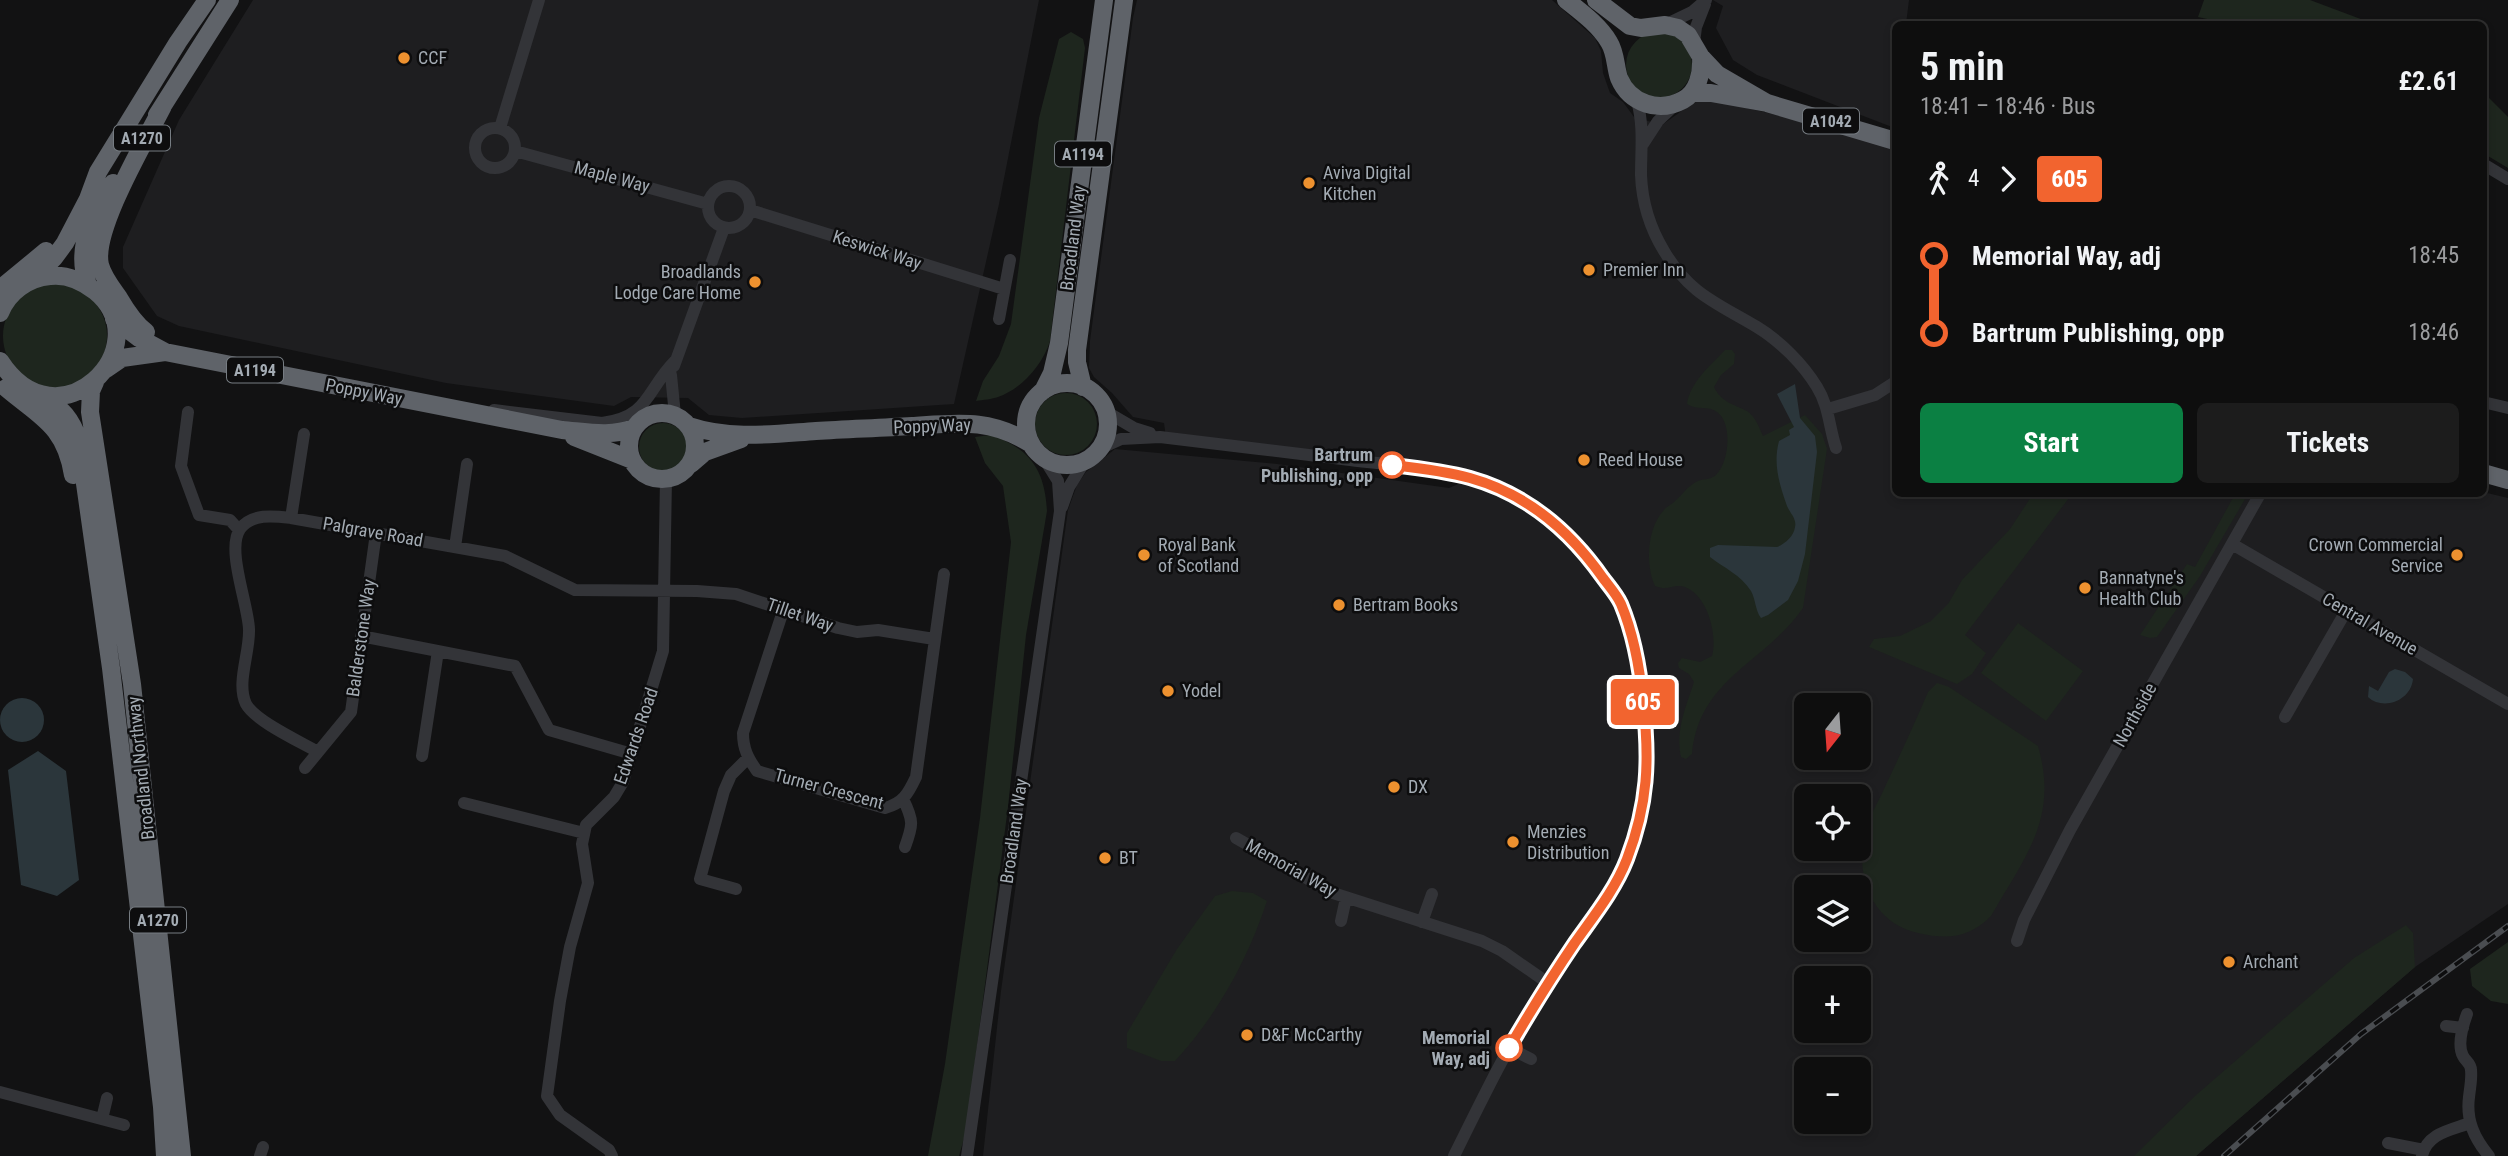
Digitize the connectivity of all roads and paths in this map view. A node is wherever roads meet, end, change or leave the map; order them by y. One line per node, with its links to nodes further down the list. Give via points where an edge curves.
1 (207, 0): 23 (highway, A1270)
2 (230, 0): 17 (highway, A1270)
3 (538, 0): 18 (street)
4 (1104, 0): 46 (highway, Broadland Way / A1194, via 1059,343 1052,373)
5 (1124, 0): 43 (highway, Broadland Way / A1194, via 1077,350)
6 (1566, 0): 12 (highway, via 1603,34)
7 (1596, 0): 10 (highway, via 1624,23)
8 (1707, 0): 9 (street); 11 (street, via 1696,27)
9 (1665, 25): 10 (highway); 11 (highway, via 1678,28)
10 (1641, 28): 12 (highway, via 1624,42)
11 (1698, 50): 13 (highway, via 1702,67); 16 (highway, A1042, via 1717,74)
12 (1616, 61): 14 (highway, via 1620,81)
13 (1692, 93): 15 (highway); 16 (highway, A1042)
14 (1637, 101): 15 (highway, via 1660,107); 20 (street)
15 (1676, 103): 20 (street)
16 (1767, 103): 19 (highway, A1042)
17 (163, 106): 30 (highway, A1270, via 88,229 82,249); 44 (highway, via 101,239 100,267 107,281 127,312 152,336 292,369)
18 (500, 128): 21 (street, via 512,137); 21 (street, via 487,130 478,138 477,156 486,166 498,168 511,160)
19 (1892, 140)
20 (1643, 144): 50 (street, via 1645,205 1664,251 1705,298 1784,347 1811,377)
21 (515, 151): 25 (street, Maple Way)
22 (2487, 166): 24 (street)
23 (98, 172): 29 (highway, A1270, via 65,243); 31 (highway, via 46,252)
24 (2508, 179)
25 (708, 204): 26 (street, via 715,191 736,188 747,197); 27 (street, via 711,217)
26 (750, 211): 27 (street, via 739,226); 32 (street, Keswick Way)
27 (724, 228): 38 (street)
28 (1010, 260): 32 (street)
29 (32, 280): 30 (highway, via 51,276); 33 (highway, via 16,290)
30 (88, 285): 34 (highway, Poppy Way)
31 (0, 289)
32 (1004, 289): 35 (street)
33 (0, 313)
34 (114, 319): 36 (highway, Poppy Way / A1194); 40 (highway, Broadland Northway, via 113,354)
35 (999, 319)
36 (166, 352): 40 (highway, Poppy Way / A1194, via 122,358); 44 (highway, Poppy Way / A1194)
37 (0, 361): 45 (highway, Broadland Northway, via 24,388)
38 (675, 361): 39 (street); 48 (street, via 645,404 616,421)
39 (671, 375): 53 (street); 54 (street)
40 (101, 376): 45 (highway, Poppy Way, via 70,395); 118 (highway, Broadland Northway / A1270, via 91,391 90,412 132,684)
41 (0, 382): 84 (highway, via 53,425 70,457)
42 (1892, 384): 50 (street, via 1875,395)
43 (1083, 387): 46 (highway, via 1063,384); 51 (highway, via 1097,397)
44 (344, 388): 48 (highway, Poppy Way / A1194)
45 (42, 396): 84 (highway, Broadland Northway / A1270, via 62,409 79,441)
46 (1037, 398): 55 (highway, Poppy Way, via 1017,415); 62 (highway, via 1026,422)
47 (2487, 403): 49 (street)
48 (435, 405): 56 (highway, Poppy Way / A1194)
49 (2508, 408)
50 (1828, 409): 60 (street)
51 (1105, 411): 59 (street); 61 (highway, via 1107,430)
52 (188, 412): 73 (street, via 181,466 199,515 230,520)
53 (682, 421): 54 (highway, via 666,413); 58 (highway, Poppy Way, via 712,434); 66 (highway, via 696,445)
54 (641, 422): 56 (highway, Poppy Way / A1194, via 606,434); 63 (highway, via 630,438)
55 (986, 424): 58 (highway, Poppy Way); 62 (highway, Poppy Way, via 1014,433)
56 (562, 430): 63 (highway, Poppy Way / A1194)
57 (304, 435): 72 (street)
58 (751, 436): 66 (highway, Poppy Way, via 705,452)
59 (1160, 436): 61 (street, via 1121,439); 103 (street, via 1471,478 1548,516 1599,572 1620,602 1634,645 1647,731 1647,786 1627,861)
60 (1836, 448)
61 (1099, 449): 64 (highway)
62 (1037, 450): 64 (highway, via 1061,465); 71 (street, Broadland Way, via 1058,481)
63 (632, 460): 68 (highway, via 646,475)
64 (1085, 461): 71 (street, Broadland Way)
65 (467, 464): 76 (street)
66 (691, 464): 68 (highway)
67 (2487, 474): 69 (highway)
68 (666, 479): 78 (street, Edwards Road)
69 (2508, 480)
70 (2258, 497): 75 (street, Northside)
71 (1060, 511): 116 (street, Broadland Way)
72 (291, 518): 73 (street, Palgrave Road, via 267,516 250,520); 74 (street, Palgrave Road)
73 (239, 530): 87 (street, via 236,560 249,631 243,694 248,708 259,717)
74 (376, 533): 76 (street, Palgrave Road); 81 (street, Balderstone Way)
75 (2232, 544): 80 (street, Central Avenue); 102 (street, Northside, via 2070,830)
76 (455, 547): 78 (street, Palgrave Road, via 505,556 575,590)
77 (944, 574): 82 (street, Turner Crescent)
78 (666, 592): 79 (street, Tillet Way, via 736,594); 88 (street, Edwards Road, via 663,651)
79 (784, 608): 82 (street, Tillet Way, via 857,632 878,630); 90 (street, via 743,733)
80 (2346, 611): 85 (street, Central Avenue); 86 (street)
81 (361, 636): 83 (street); 87 (street, Balderstone Way, via 351,712)
82 (934, 639): 92 (street, Turner Crescent, via 916,777)
83 (438, 651): 88 (street, via 515,666 549,730); 89 (street)
84 (111, 668): 117 (highway, Broadland Northway / A1270)
85 (2508, 704)
86 (2285, 717)
87 (318, 752): 91 (street, Balderstone Way)
88 (632, 754): 94 (street, Edwards Road, via 614,797 586,825)
89 (422, 756)
90 (748, 758): 92 (street, Turner Crescent, via 757,771 885,808); 97 (street, via 731,775 724,791 700,879)
91 (304, 768)
92 (903, 799): 96 (street, Turner Crescent, via 912,818)
93 (464, 803): 94 (street)
94 (584, 833): 119 (street, via 588,883 570,947 547,1096 560,1115)
95 (1236, 838): 99 (street, Memorial Way)
96 (905, 847)
97 (736, 888)
98 (1432, 894): 101 (street)
99 (1346, 898): 100 (street, Memorial Way); 101 (street, Memorial Way)
100 (1341, 921)
101 (1422, 922): 103 (street, Memorial Way, via 1482,941)
102 (2017, 941)
103 (1548, 982): 107 (street)
104 (2467, 1014): 106 (street)
105 (2446, 1026): 106 (street)
106 (2463, 1028): 112 (street, via 2462,1055 2472,1071)
107 (1509, 1048): 108 (street); 120 (street)
108 (1531, 1059)
109 (0, 1092): 111 (street)
110 (107, 1098): 111 (street)
111 (102, 1119): 113 (street)
112 (2470, 1123): 115 (street, via 2431,1139); 121 (street)
113 (124, 1125)
114 (2388, 1143): 115 (street)
115 (2423, 1153)
116 (968, 1155)
117 (165, 1156)
118 (182, 1156)
119 (612, 1156)
120 (1454, 1156)
121 (2489, 1156)

